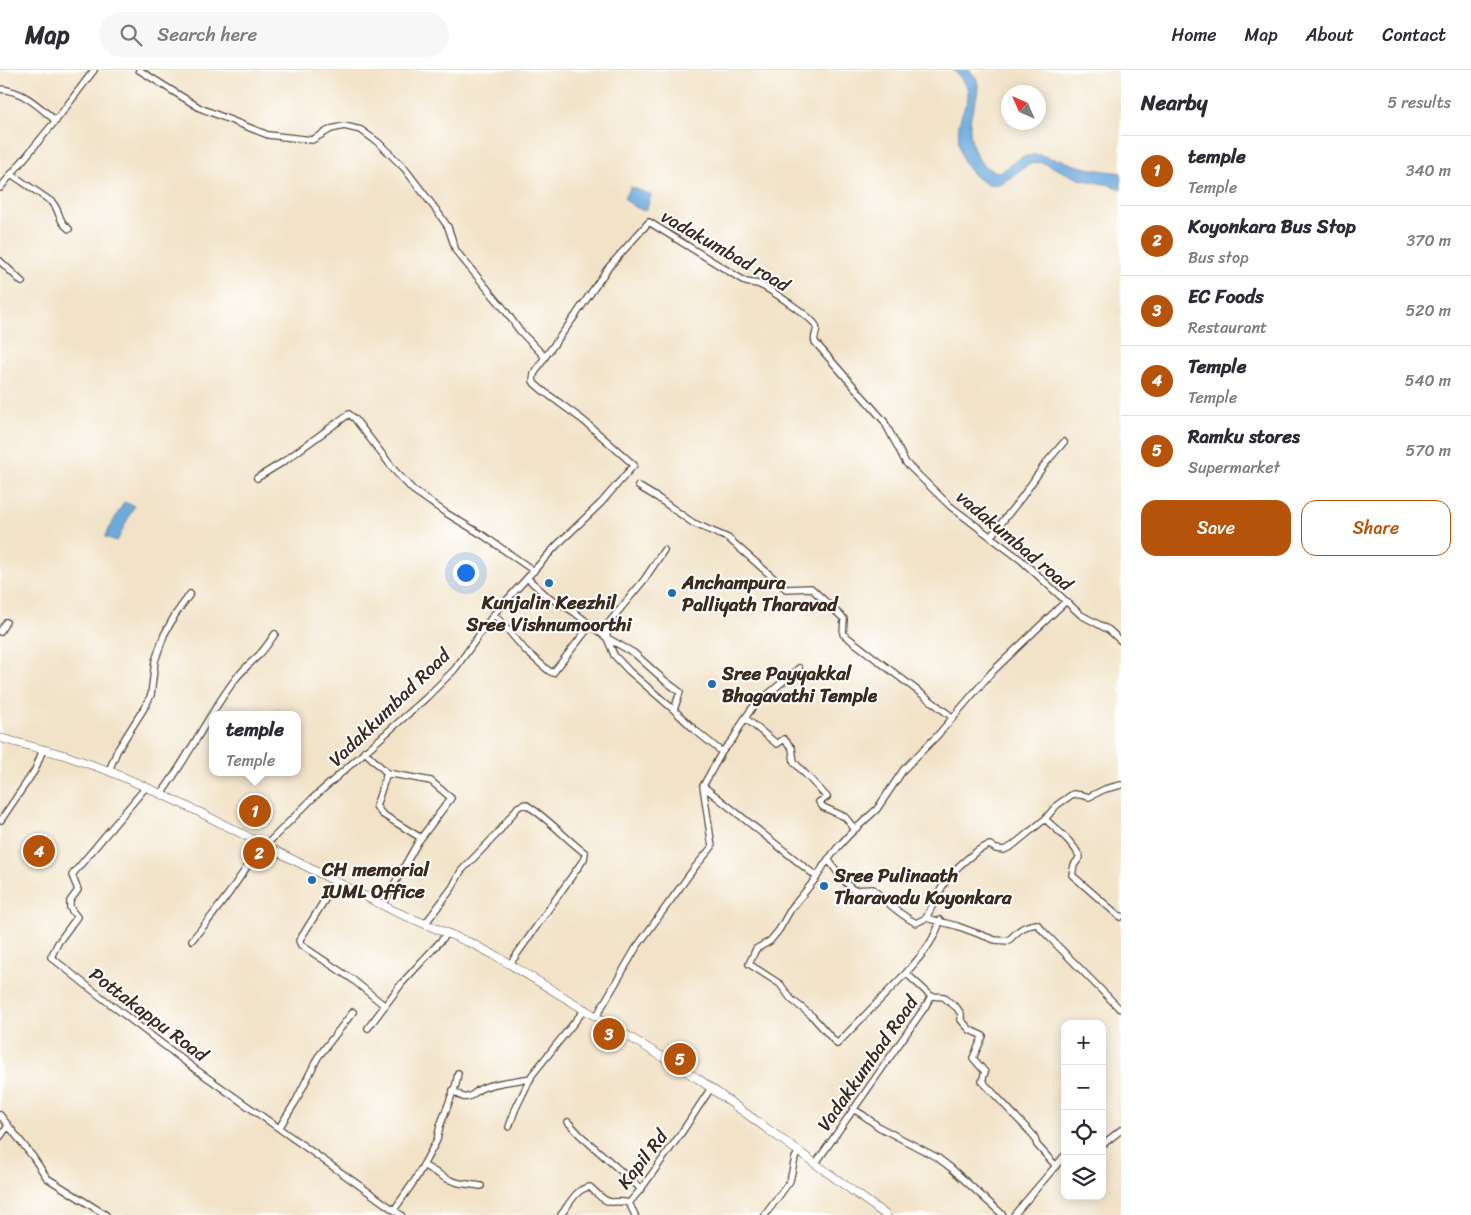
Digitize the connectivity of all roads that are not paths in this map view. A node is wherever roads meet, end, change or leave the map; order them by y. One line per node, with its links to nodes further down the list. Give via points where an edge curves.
1 (94, 70): 4 (street)
2 (143, 71): 10 (street, via 200,108 268,135 312,140 344,126 361,130 405,169 438,211 456,251 519,330)
3 (0, 89): 4 (street, via 24,96)
4 (56, 121): 5 (street)
5 (11, 174): 6 (street); 7 (street, via 52,202 59,219)
6 (0, 188)
7 (69, 229)
8 (0, 261): 9 (street)
9 (22, 282)
10 (545, 357): 14 (street, vadakumbad road, via 608,268 649,222 746,282 758,284 811,321 816,326 815,342 884,420 906,463 950,506); 16 (street, vadakumbad road, via 534,374 535,384 634,465)
11 (1064, 442): 14 (street)
12 (257, 478): 16 (street, via 349,414 413,490)
13 (638, 486): 30 (street, via 693,524 728,538 786,589 811,588 844,619 843,634)
14 (991, 536): 19 (street, vadakumbad road)
15 (664, 550): 25 (street, via 607,625)
16 (534, 571): 17 (street, vadakumbad road)
17 (527, 578): 20 (street, Vadakkumbad Road); 22 (street)
18 (190, 594): 37 (street, via 164,635 155,661 151,695 117,751)
19 (1066, 602): 26 (street, vadakumbad road); 30 (street, via 991,673)
20 (494, 614): 22 (street, via 526,651 553,673); 35 (street, Vadakkumbad Road, via 455,669)
21 (6, 622): 23 (street)
22 (590, 626): 25 (street)
23 (0, 632)
24 (276, 634): 29 (street, via 237,678)
25 (607, 638): 28 (street, via 614,655); 28 (street, via 634,653 680,692)
26 (1121, 641)
27 (799, 668): 32 (street, via 753,707)
28 (674, 710): 36 (street)
29 (214, 711)
30 (952, 717): 48 (street, via 904,769 877,809)
31 (209, 718): 42 (street)
32 (745, 718): 36 (street); 45 (street, via 777,744 784,739 792,748 794,762 828,797 819,802 845,817)
33 (0, 738): 34 (main road)
34 (43, 749): 37 (main road); 44 (street, via 34,770)
35 (364, 752): 38 (street); 47 (street, Vadakkumbad Road)
36 (722, 752): 40 (street)
37 (109, 771): 41 (main road)
38 (387, 773): 46 (street, via 376,806 382,814); 46 (street, via 431,781 451,798)
39 (1121, 785): 43 (street, via 1089,797 1072,794)
40 (703, 786): 49 (street); 65 (street, via 712,847 636,948)
41 (146, 787): 42 (main road); 76 (street, Pottakappu Road, via 72,875 78,890 70,901 70,908 76,917 51,957 191,1066)
42 (161, 794): 47 (main road)
43 (1045, 819): 52 (street, via 1076,848 1080,857 1072,875); 53 (street, via 1004,850 984,846 969,857 948,879)
44 (1, 820)
45 (853, 827)
46 (421, 838): 51 (street)
47 (263, 845): 50 (main road); 57 (street, Vadakkumbad Road)
48 (828, 859): 49 (street); 53 (street, via 854,890 873,889 905,918 916,923)
49 (817, 877): 59 (street, Vadakkumbad Road, via 770,941 756,949 749,964 780,984 791,1000 812,1016 837,1044)
50 (336, 882): 51 (main road); 61 (street, via 299,941)
51 (383, 904): 55 (main road)
52 (1121, 916)
53 (926, 918): 54 (street)
54 (940, 920): 59 (street, via 926,949); 62 (street, via 1004,942 1019,928 1038,924)
55 (425, 924): 56 (main road); 58 (street, via 461,871 518,807 525,804 585,853 584,859)
56 (448, 933): 58 (main road); 61 (street, via 406,977)
57 (192, 940)
58 (510, 964): 63 (main road)
59 (906, 973): 60 (street, Vadakkumbad Road)
60 (931, 996): 71 (street, Vadakkumbad Road); 84 (street, via 944,997 957,1008 961,1020 970,1030 983,1036 973,1058 985,1072 982,1081 1034,1136 1037,1145)
61 (385, 1006): 66 (street)
62 (1121, 1008)
63 (585, 1010): 65 (main road); 68 (street)
64 (353, 1012): 76 (street, via 318,1057)
65 (596, 1017): 69 (main road)
66 (368, 1028)
67 (458, 1073): 70 (street)
68 (530, 1078): 70 (street, via 487,1087 465,1097); 75 (street)
69 (711, 1088): 80 (main road); 86 (street, Kapil Rd)
70 (453, 1090): 83 (street, via 437,1140)
71 (853, 1109): 82 (street, Vadakkumbad Road); 95 (street, via 879,1127 938,1158)
72 (0, 1115): 74 (street)
73 (568, 1122): 86 (street)
74 (8, 1126): 78 (street); 89 (street, via 47,1178)
75 (509, 1127)
76 (279, 1128): 88 (street, Pottakappu Road)
77 (1120, 1133): 79 (street)
78 (0, 1137)
79 (1106, 1142)
80 (798, 1151): 82 (main road); 93 (street, via 790,1181)
81 (1061, 1160): 84 (street)
82 (816, 1163): 94 (main road)
83 (423, 1165): 85 (street, via 458,1183); 88 (street)
84 (1056, 1166): 96 (street)
85 (481, 1186)
86 (641, 1189): 87 (street, Kapil Rd)
87 (629, 1202): 91 (street, Kapil Rd, via 606,1200 590,1187 584,1187); 92 (street)
88 (394, 1210): 90 (street, Pottakappu Road)
89 (106, 1215)
90 (401, 1215)
91 (561, 1215)
92 (635, 1215)
93 (765, 1215)
94 (886, 1215)
95 (1003, 1215)
96 (1014, 1215)

